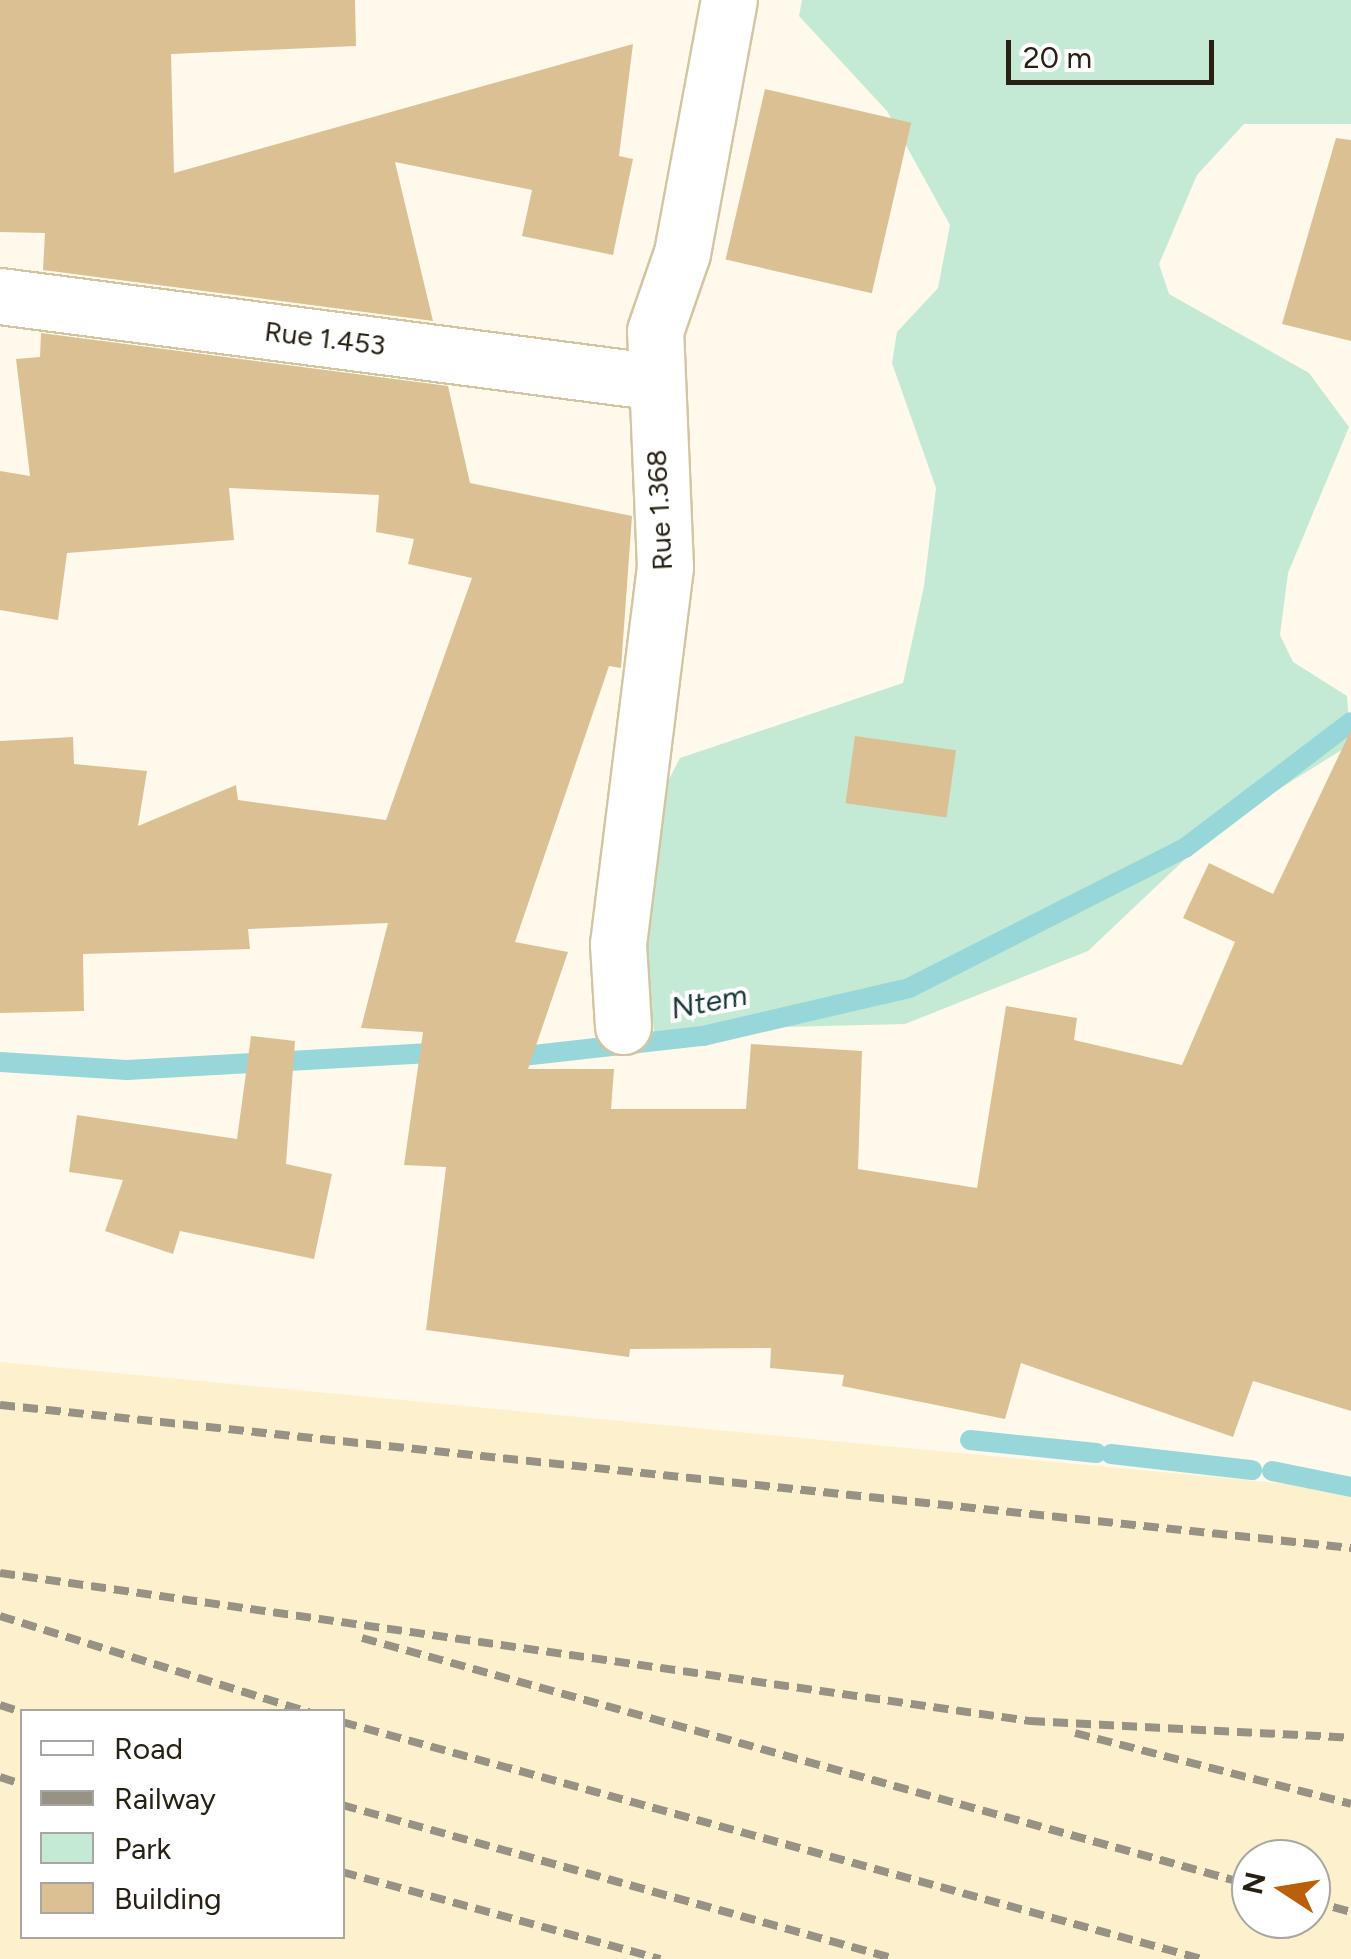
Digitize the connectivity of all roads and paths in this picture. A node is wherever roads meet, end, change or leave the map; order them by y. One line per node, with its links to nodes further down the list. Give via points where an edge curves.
1 (729, 0): 3 (street, Rue 1.368)
2 (0, 296): 3 (street, Rue 1.453)
3 (650, 381): 4 (street, Rue 1.368, via 665,566 618,944)
4 (624, 1026)

